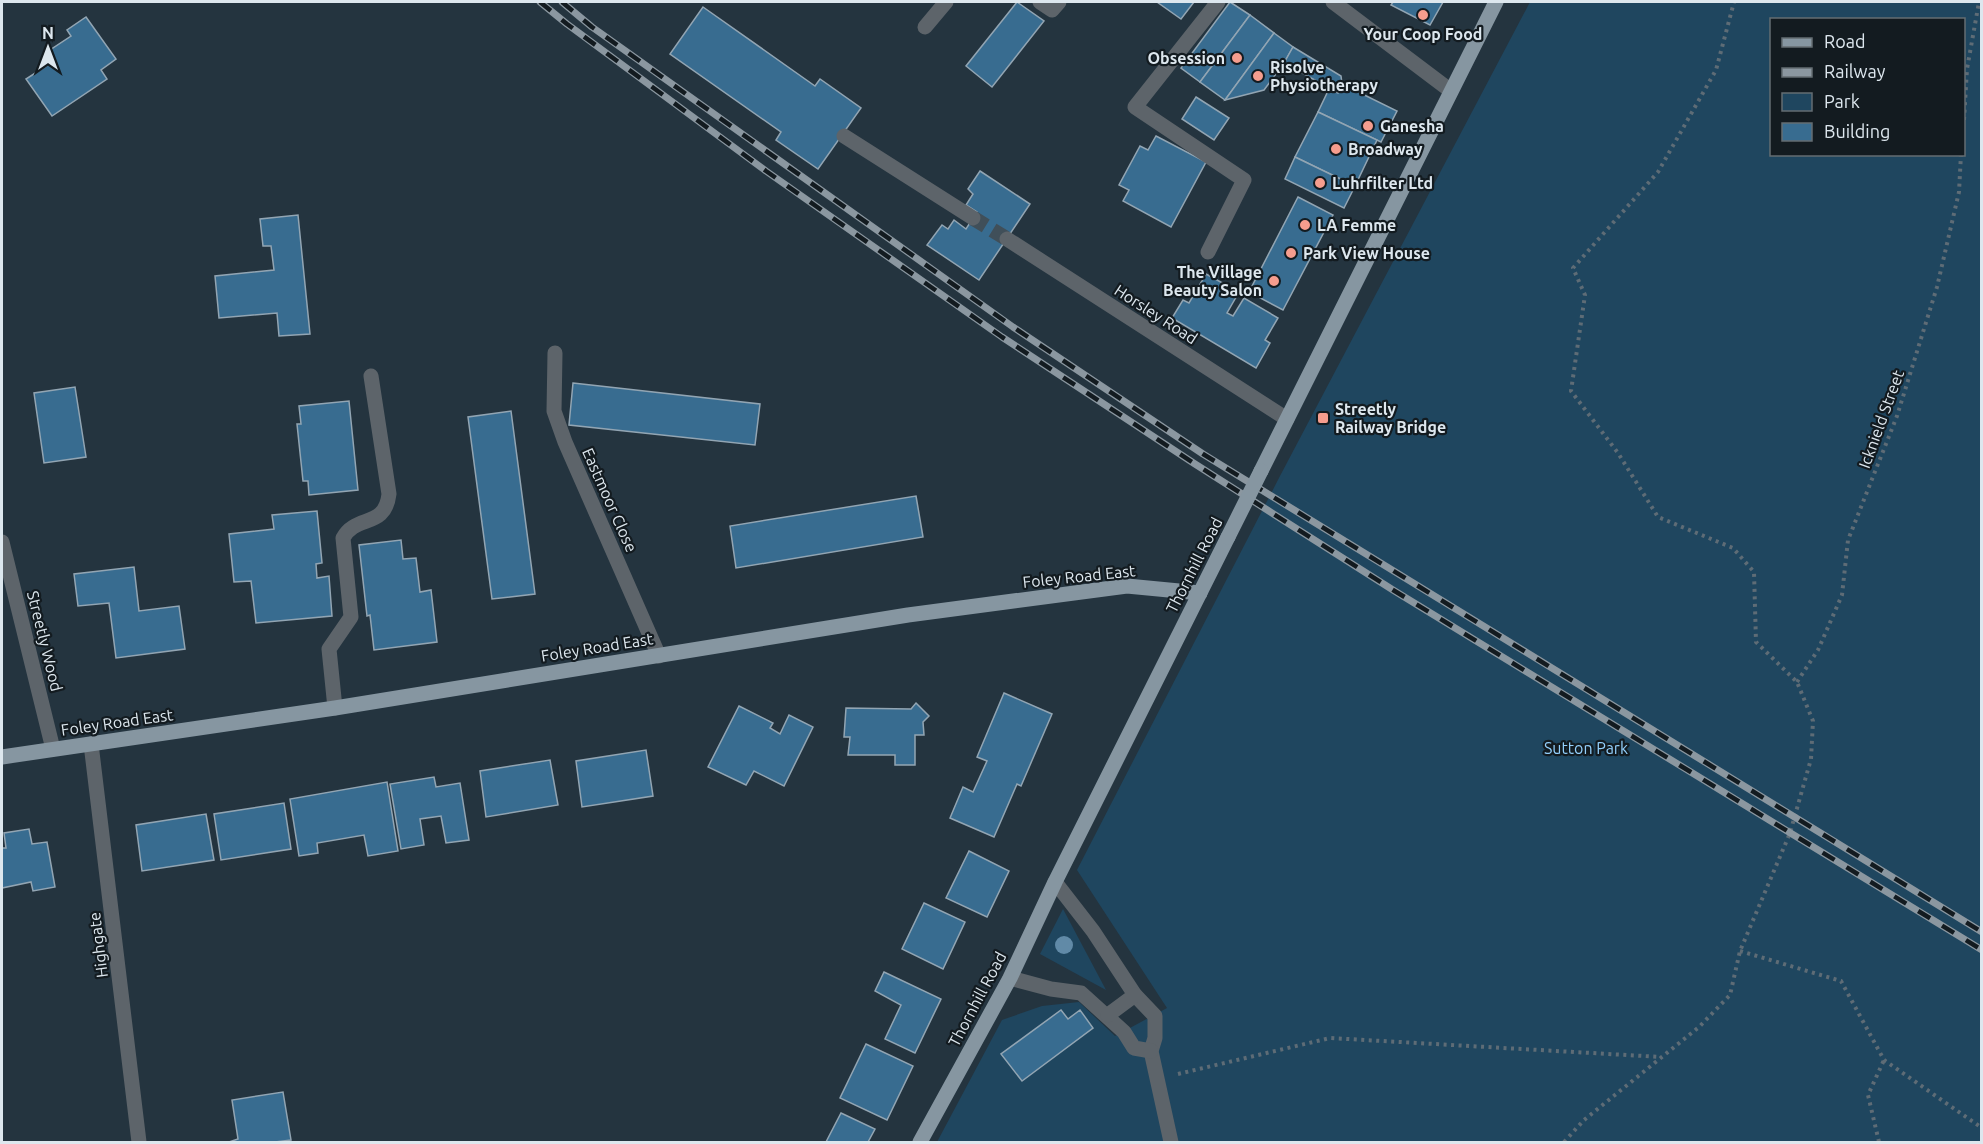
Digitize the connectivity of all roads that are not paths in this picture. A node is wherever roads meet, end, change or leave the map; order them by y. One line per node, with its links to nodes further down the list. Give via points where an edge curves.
1 (946, 2): 7 (street)
2 (1040, 2): 3 (street, via 1052,10)
3 (1059, 2)
4 (1218, 2): 12 (street, via 1135,107 1244,180)
5 (1333, 2): 8 (street)
6 (1496, 2): 8 (main road, Thornhill Road)
7 (926, 27)
8 (1451, 91): 15 (main road, Thornhill Road)
9 (844, 136): 10 (street)
10 (972, 218)
11 (1006, 239): 15 (street, Horsley Road)
12 (1208, 252)
13 (555, 353): 18 (street, Eastmoor Close, via 554,411)
14 (371, 376): 19 (street, via 388,506 375,519 347,530 343,538 351,617 329,649)
15 (1287, 419): 17 (main road, Thornhill Road, bridge)
16 (2, 542): 21 (street, Streetly Wood)
17 (1200, 593): 18 (main road, Foley Road East, via 1127,586 908,615); 23 (main road, Thornhill Road)
18 (659, 656): 19 (main road, Foley Road East)
19 (335, 708): 20 (main road, Foley Road East)
20 (91, 744): 21 (main road, Foley Road East); 28 (street, Highgate)
21 (53, 749): 22 (main road, Foley Road East)
22 (2, 757)
23 (1055, 882): 24 (main road, Thornhill Road); 25 (street)
24 (1010, 978): 26 (street, via 1081,993); 29 (main road, Thornhill Road)
25 (1135, 995): 26 (street); 27 (street, via 1155,1016)
26 (1108, 1015): 27 (street, via 1134,1048)
27 (1151, 1051): 30 (street)
28 (139, 1143)
29 (920, 1143)
30 (1171, 1143)

